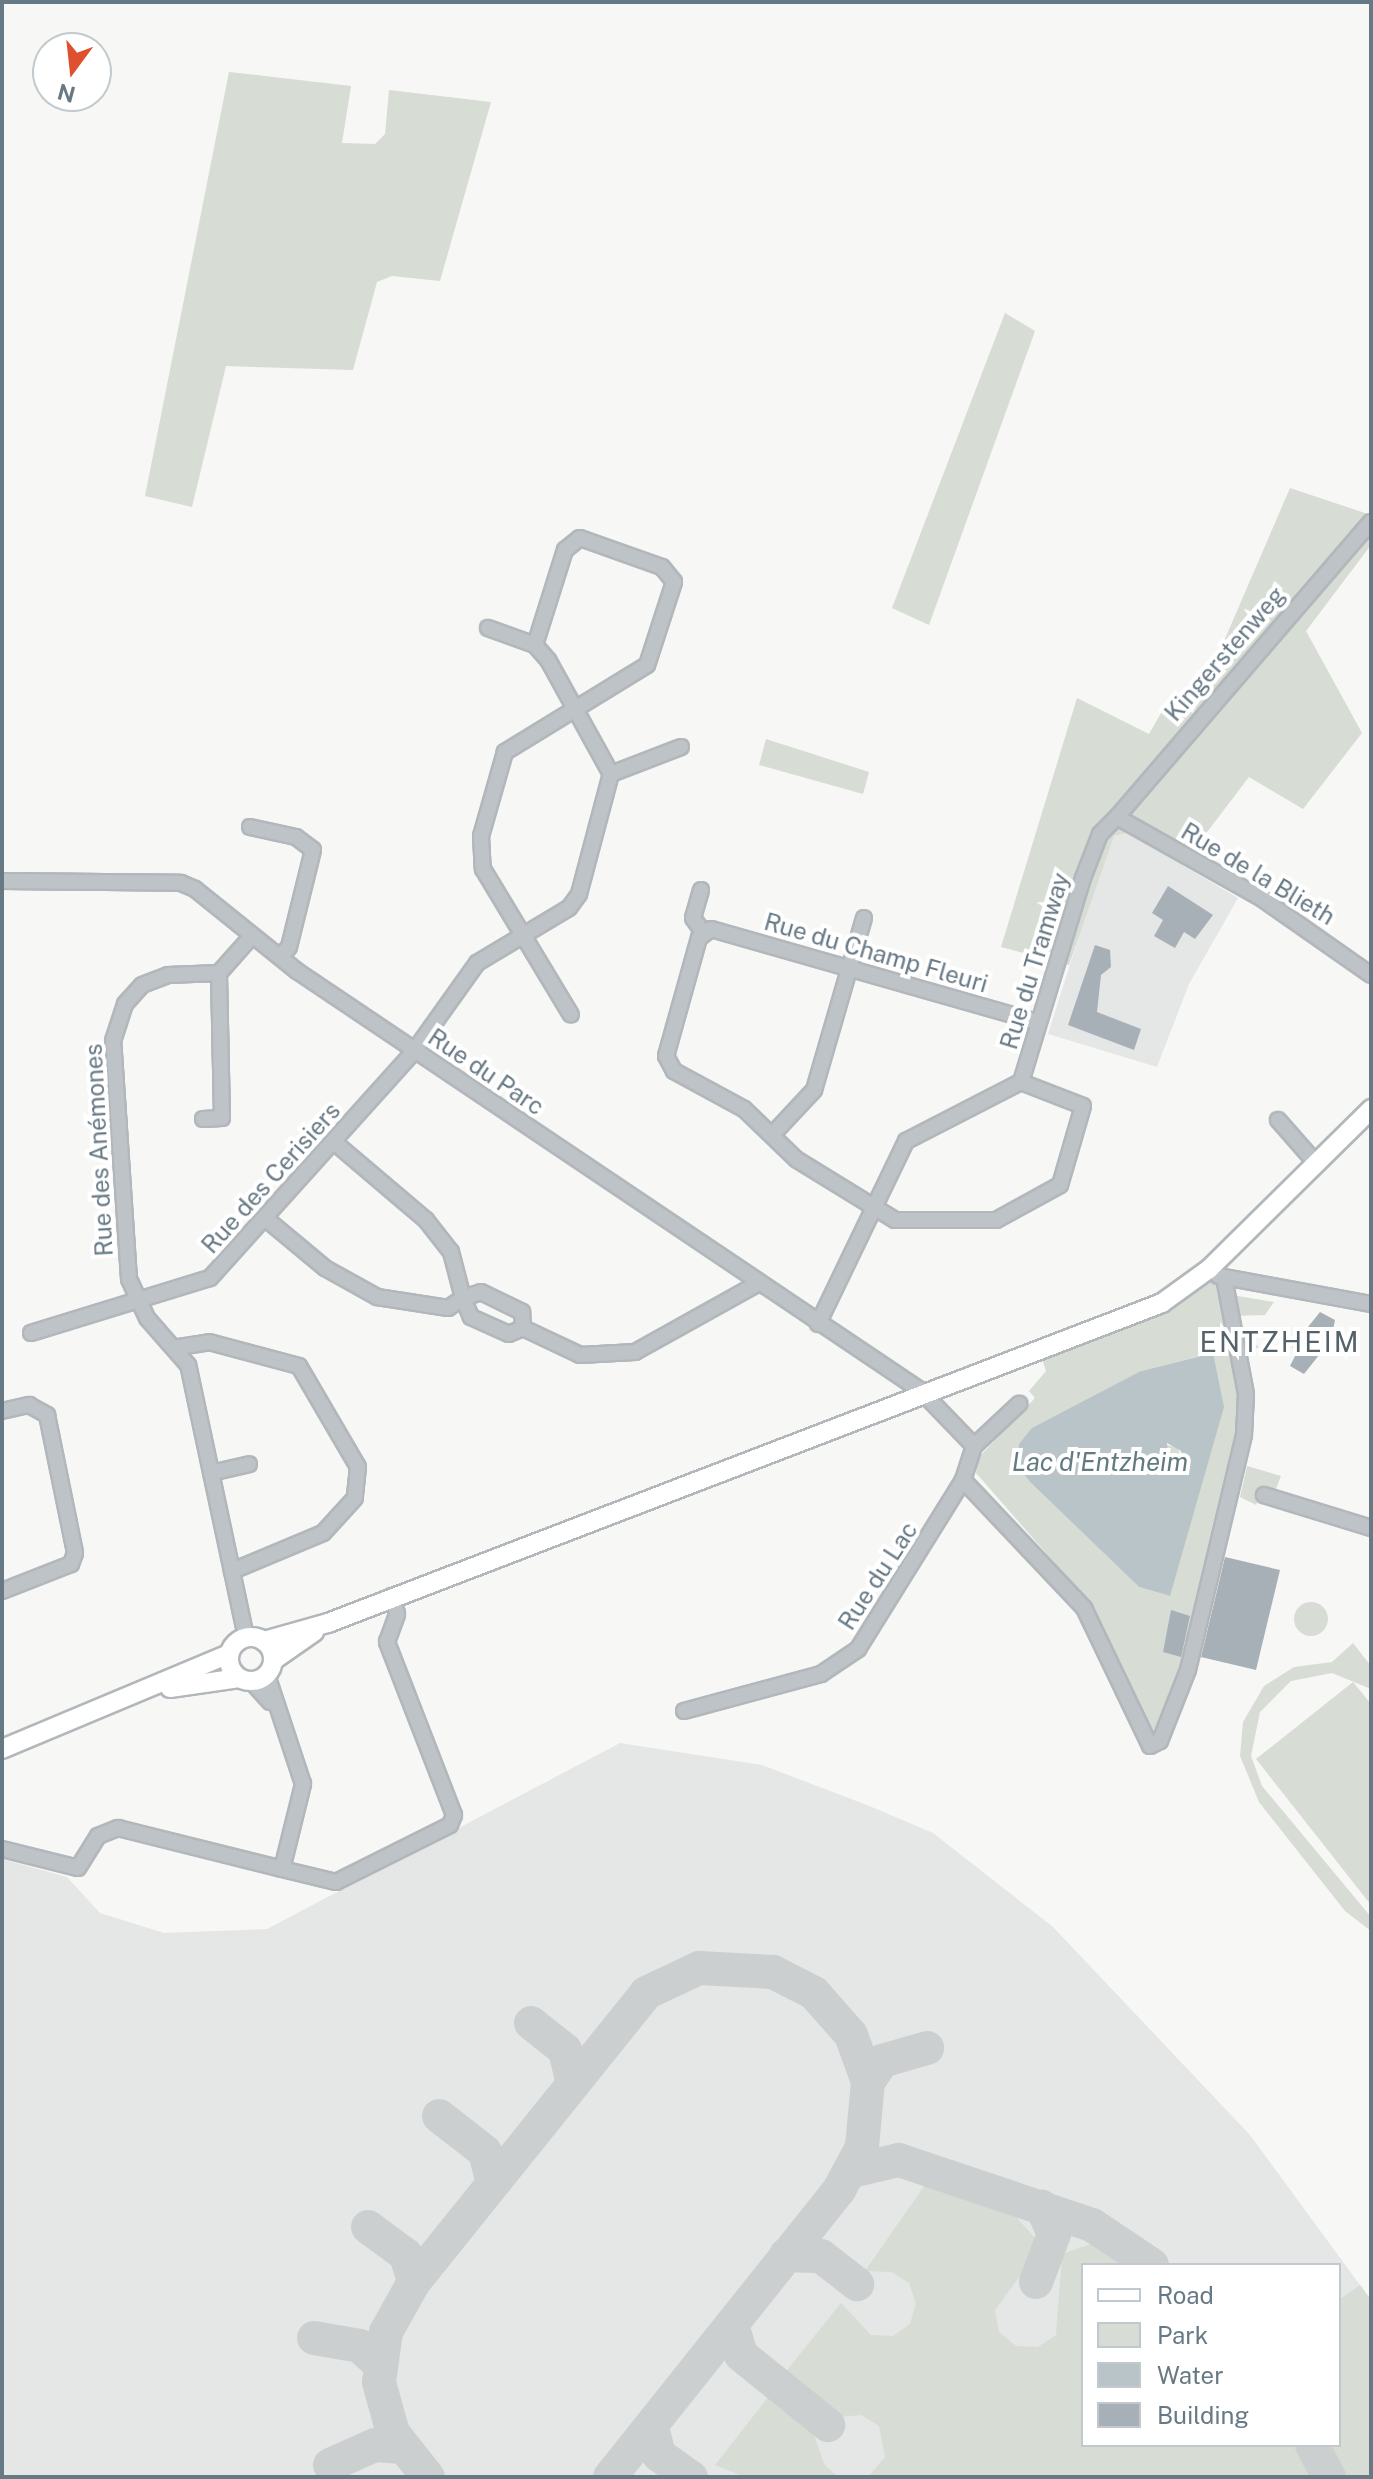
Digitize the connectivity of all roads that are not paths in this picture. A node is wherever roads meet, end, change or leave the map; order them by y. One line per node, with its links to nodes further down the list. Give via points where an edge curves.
1 (1371, 522): 7 (street, Kingerstenweg)
2 (488, 628): 3 (street)
3 (535, 645): 4 (street); 4 (street, via 565,550 580,538 662,567 674,582 647,665)
4 (575, 710): 6 (street); 13 (street, via 505,752 481,836 483,869)
5 (681, 747): 6 (street)
6 (611, 774): 13 (street, Rue des Cerisiers, via 579,894 569,908)
7 (1117, 817): 18 (street, Rue de la Blieth, via 1261,898); 20 (street, Rue du Tramway, via 1100,834 1083,878)
8 (250, 827): 15 (street, via 296,837 313,850 289,947)
9 (2, 881): 14 (street, Rue du Parc, via 181,883)
10 (701, 890): 12 (street, via 693,918)
11 (864, 918): 16 (street)
12 (702, 931): 16 (street, Rue du Champ Fleuri); 26 (street, via 666,1063)
13 (519, 934): 19 (street); 21 (street, Rue des Cerisiers, via 477,963)
14 (251, 937): 15 (street, Rue du Parc); 17 (street)
15 (280, 957): 21 (street, Rue du Parc)
16 (849, 968): 20 (street, Rue du Champ Fleuri); 26 (street, via 814,1090)
17 (219, 973): 24 (street, via 222,1118); 34 (street, Rue des Anémones, via 168,975 142,985 116,1021 120,1227)
18 (1371, 975)
19 (571, 1015)
20 (1038, 1022): 22 (street, Rue du Tramway)
21 (415, 1050): 27 (street, Rue des Cerisiers); 32 (street, Rue du Parc)
22 (1021, 1082): 29 (street, Rue du Tramway, via 913,1135 895,1155); 29 (street, via 1083,1106 1060,1185 976,1223 895,1220)
23 (1371, 1109): 28 (main road)
24 (203, 1119)
25 (1278, 1120): 28 (street)
26 (772, 1135): 29 (street)
27 (334, 1142): 30 (street, Rue des Cerisiers); 33 (street, via 426,1220 451,1252)
28 (1314, 1161): 31 (main road)
29 (873, 1209): 36 (street, Rue du Tramway)
30 (265, 1218): 33 (street, via 325,1268 377,1297 448,1308); 34 (street, Rue des Cerisiers, via 210,1278)
31 (1216, 1274): 35 (street); 40 (main road, via 1120,1318); 46 (street, via 1246,1394 1244,1435 1188,1670 1160,1741 1150,1746 1084,1608)
32 (757, 1284): 36 (street, Rue du Parc); 37 (street, via 635,1352 580,1355)
33 (463, 1298): 37 (street, via 471,1317 509,1334); 37 (street, via 481,1292 508,1305 522,1312)
34 (138, 1304): 38 (street, Rue des Cerisiers); 39 (street)
35 (1371, 1304)
36 (818, 1324): 40 (street, Rue du Parc)
37 (523, 1328)
38 (31, 1333)
39 (179, 1347): 45 (street); 49 (street, via 209,1342 299,1366 358,1467 355,1498 323,1533)
40 (920, 1390): 43 (street); 51 (main road)
41 (1019, 1404): 43 (street, Rue du Lac)
42 (2, 1411): 50 (street, via 29,1405 47,1415 75,1553 71,1564)
43 (974, 1446): 46 (street, Rue du Lac)
44 (249, 1464): 45 (street)
45 (211, 1473): 49 (street)
46 (963, 1480): 57 (street, Rue du Lac, via 858,1649 821,1674)
47 (1264, 1495): 48 (street)
48 (1371, 1528)
49 (232, 1571): 53 (street)
50 (2, 1591)
51 (392, 1596): 52 (main road); 60 (street, via 397,1614 387,1642 454,1815 450,1825 336,1882)
52 (328, 1623): 53 (main road); 55 (main road)
53 (255, 1639): 54 (main road); 55 (main road)
54 (229, 1654): 55 (main road); 56 (main road)
55 (258, 1674): 56 (main road); 60 (street, via 303,1784)
56 (152, 1691): 58 (main road)
57 (684, 1711)
58 (2, 1749)
59 (2, 1849): 60 (street, via 78,1868 98,1836 118,1828)
60 (282, 1869)

